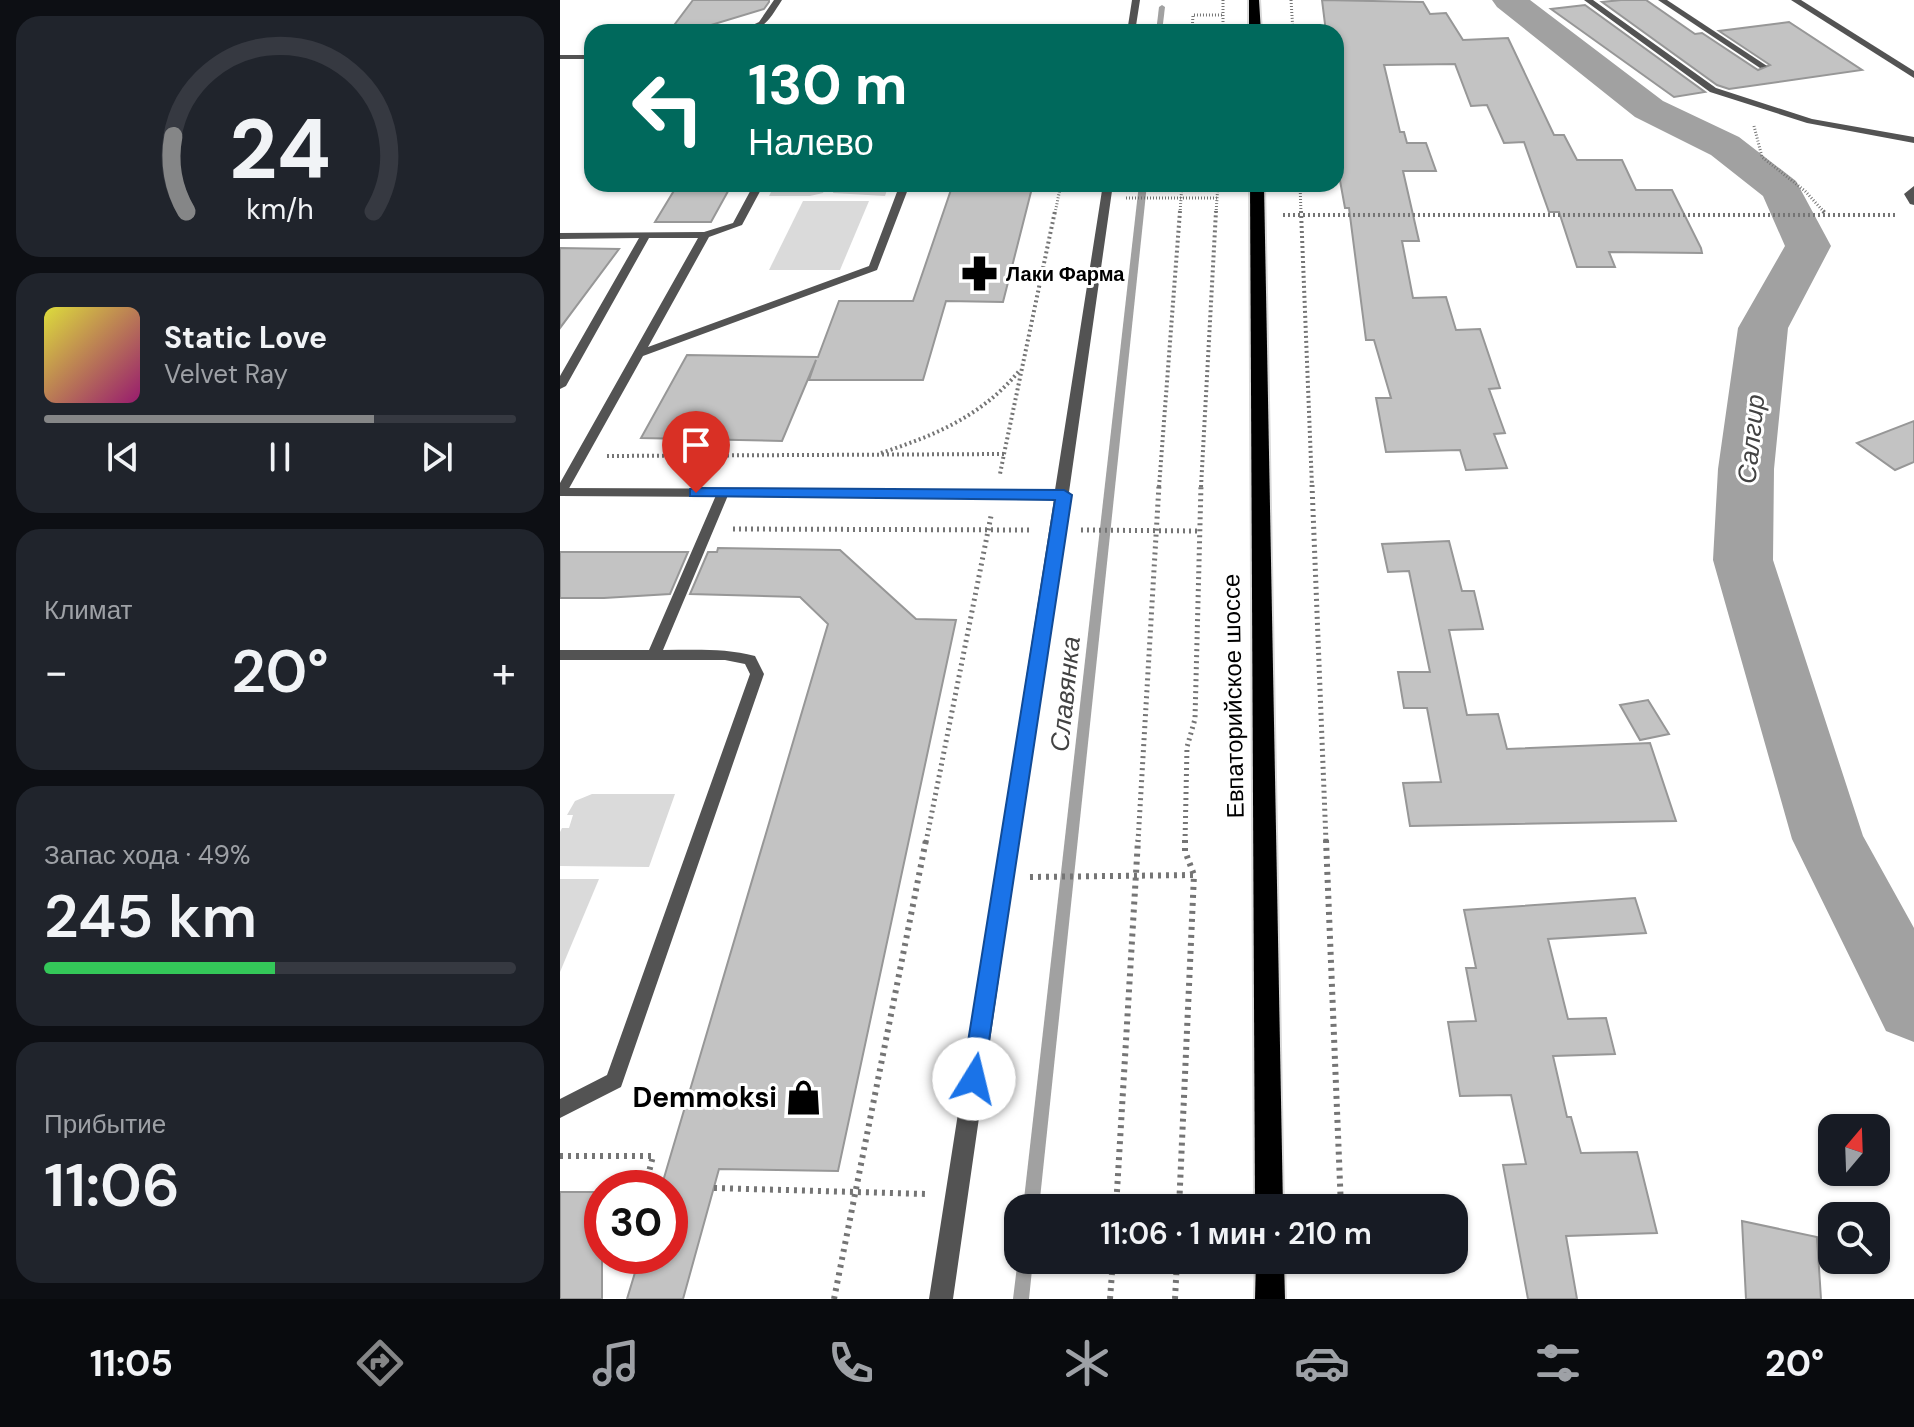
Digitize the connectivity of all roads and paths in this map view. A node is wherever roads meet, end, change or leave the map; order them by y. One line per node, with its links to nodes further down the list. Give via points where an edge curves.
1 (778, 0): 11 (lane)
2 (1136, 0): 12 (street)
3 (1223, 0): 10 (path)
4 (1254, 0): 15 (main road)
5 (1291, 0): 16 (path)
6 (1588, 0): 21 (lane, via 1713,90)
7 (1662, 0): 19 (lane)
8 (1787, 0): 9 (lane)
9 (1795, 0): 20 (street)
10 (1223, 15): 13 (path, via 1193,15); 14 (path)
11 (762, 24)
12 (1132, 24)
13 (1192, 24)
14 (1223, 24)
15 (1255, 24)
16 (1292, 24)
17 (560, 57): 18 (lane)
18 (584, 57)
19 (1763, 66)
20 (1914, 75)
21 (1746, 102): 22 (lane, via 1810,121); 38 (path, via 1762,157)
22 (1914, 140)
23 (1914, 189): 35 (street, via 1909,194)
24 (755, 192): 41 (lane, via 737,225)
25 (902, 192): 43 (lane, via 873,268)
26 (1059, 192): 44 (path)
27 (1107, 192): 32 (street)
28 (1181, 192): 33 (path)
29 (1217, 192): 34 (path)
30 (1257, 192): 36 (main road, Евпаторийское шоссе)
31 (1300, 192): 37 (path)
32 (1106, 198): 33 (path); 52 (street)
33 (1181, 198): 34 (path); 56 (path)
34 (1217, 198): 57 (path)
35 (1914, 202)
36 (1257, 215): 37 (path); 70 (main road, Евпаторийское шоссе)
37 (1301, 215): 38 (path); 71 (path)
38 (1826, 215): 39 (path)
39 (1899, 215)
40 (646, 235): 41 (lane); 42 (lane); 45 (lane)
41 (705, 235): 43 (lane)
42 (560, 236)
43 (638, 354): 48 (lane)
44 (1023, 365): 46 (path); 47 (path, via 1001,395 958,424)
45 (560, 386)
46 (1004, 454): 47 (path); 51 (path)
47 (876, 455): 48 (path)
48 (580, 457): 49 (lane)
49 (560, 492): 50 (street)
50 (723, 493): 51 (street); 53 (lane)
51 (995, 495): 52 (street); 54 (path)
52 (1064, 495): 55 (street)
53 (708, 528): 54 (path); 58 (lane)
54 (988, 530): 55 (path); 67 (path)
55 (1058, 530): 56 (path); 61 (street)
56 (1156, 531): 57 (path); 62 (path)
57 (1198, 531): 60 (path, via 1195,719 1187,747 1185,851)
58 (654, 654): 59 (lane); 63 (lane, via 725,655 750,660 757,674 614,1081)
59 (560, 655)
60 (1194, 875): 62 (path); 69 (path)
61 (1005, 876): 62 (path); 72 (street)
62 (1136, 877): 68 (path)
63 (560, 1109)
64 (560, 1156): 65 (path, via 653,1156)
65 (650, 1170)
66 (714, 1188): 67 (path)
67 (855, 1192): 72 (path); 76 (path)
68 (1117, 1194)
69 (1180, 1194)
70 (1269, 1194)
71 (1340, 1194)
72 (956, 1195): 77 (street)
73 (1112, 1274): 78 (path)
74 (1176, 1274): 79 (path)
75 (1270, 1274): 80 (main road)
76 (834, 1299)
77 (941, 1299)
78 (1110, 1299)
79 (1175, 1299)
80 (1270, 1299)

